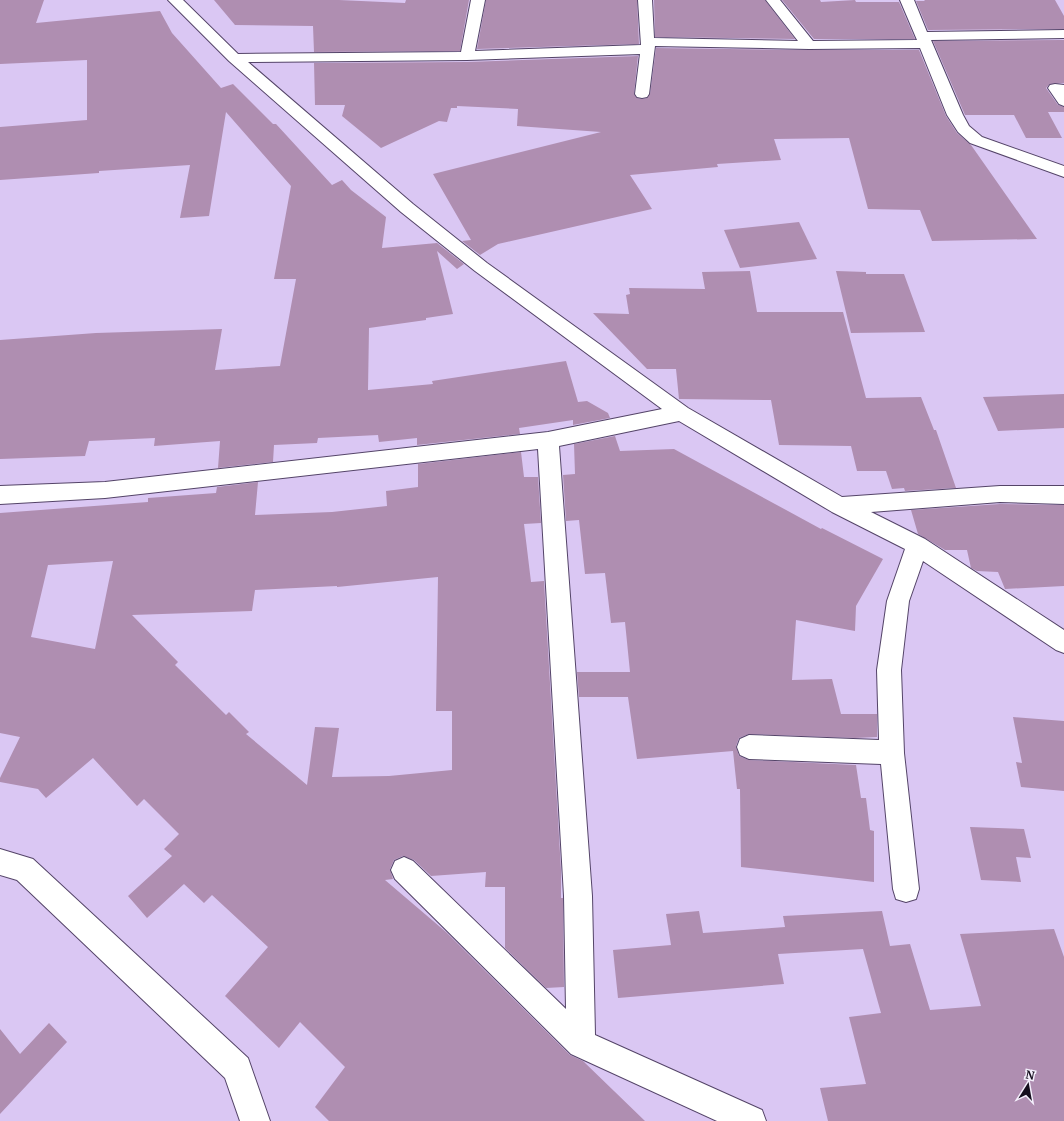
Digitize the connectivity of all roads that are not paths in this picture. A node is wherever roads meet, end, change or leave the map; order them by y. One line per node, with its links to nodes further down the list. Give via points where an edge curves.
1 (175, 0): 11 (street)
2 (478, 0): 10 (street)
3 (645, 0): 8 (street)
4 (773, 0): 9 (street)
5 (907, 0): 7 (street)
6 (1064, 34): 7 (street)
7 (924, 40): 9 (street); 15 (street, via 963,129 976,140)
8 (648, 45): 9 (street); 10 (street); 13 (street)
9 (809, 45)
10 (467, 56): 11 (street)
11 (234, 58): 16 (street, via 407,208 481,267)
12 (1064, 89): 14 (street, via 1055,88)
13 (642, 94)
14 (1064, 101)
15 (1064, 172)
16 (681, 413): 17 (street); 20 (street)
17 (548, 440): 18 (street, via 106,490); 28 (street, via 578,896)
18 (0, 495)
19 (1064, 495): 20 (street, via 1000,494)
20 (839, 506): 21 (street)
21 (917, 545): 22 (street); 24 (street, via 898,601 889,670)
22 (1064, 643)
23 (749, 747): 24 (street)
24 (892, 753): 27 (street)
25 (0, 862): 29 (street, via 24,868 237,1070)
26 (404, 870): 28 (street)
27 (906, 889)
28 (581, 1044): 30 (street)
29 (255, 1121)
30 (751, 1121)

